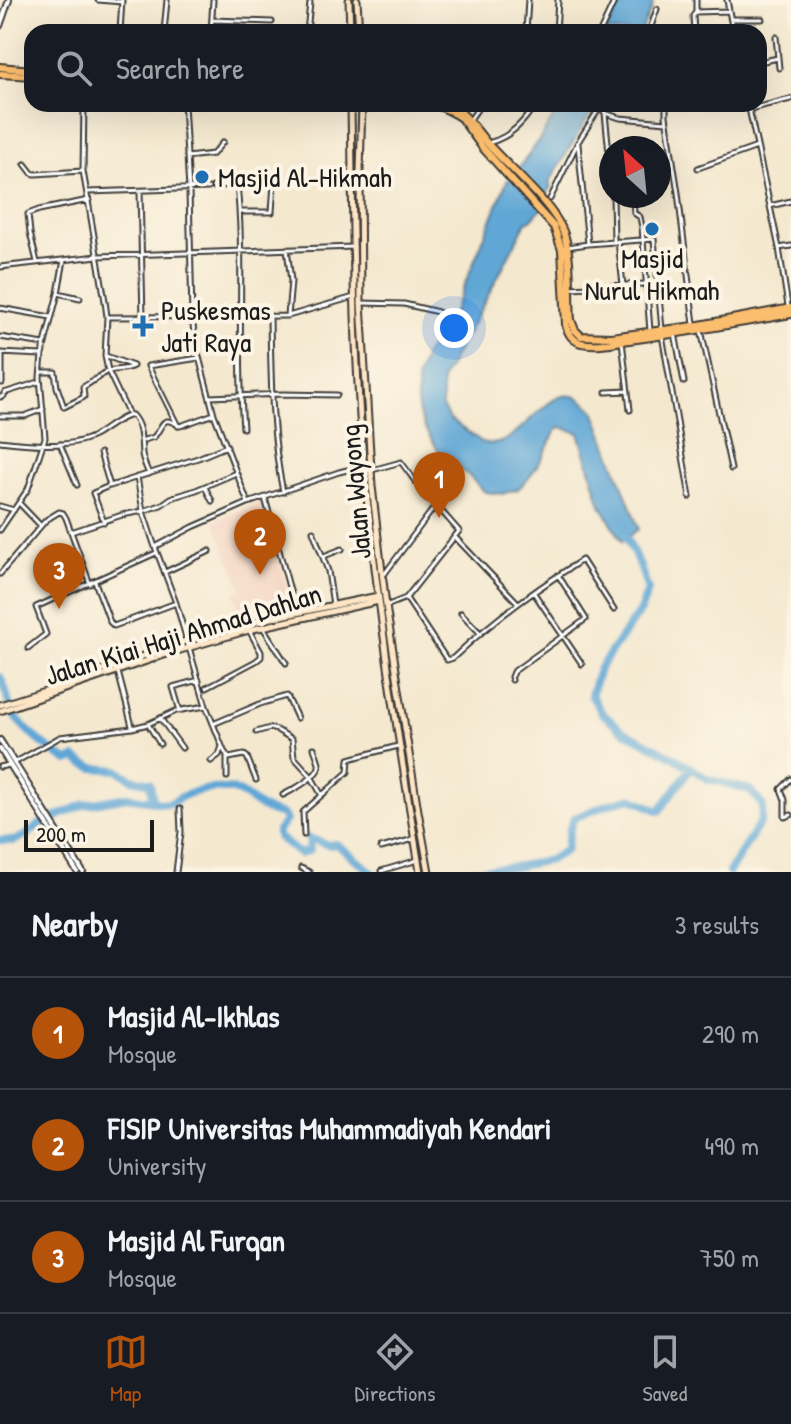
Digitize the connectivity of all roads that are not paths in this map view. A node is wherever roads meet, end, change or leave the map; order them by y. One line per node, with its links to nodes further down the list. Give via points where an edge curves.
1 (9, 0): 33 (street)
2 (98, 0): 12 (street)
3 (167, 0): 22 (street)
4 (213, 0): 19 (street)
5 (349, 0): 25 (main road)
6 (357, 0): 26 (main road)
7 (528, 0): 27 (street)
8 (558, 0): 28 (street)
9 (615, 0): 29 (street)
10 (696, 0): 16 (street)
11 (727, 0): 15 (street)
12 (122, 1): 21 (street)
13 (310, 3): 24 (street)
14 (657, 9): 30 (street)
15 (729, 11): 16 (street); 17 (street)
16 (696, 12): 31 (street)
17 (731, 19): 18 (street); 32 (street)
18 (762, 19)
19 (212, 20): 20 (street); 23 (street)
20 (272, 22)
21 (121, 24)
22 (165, 24)
23 (212, 24)
24 (308, 24)
25 (350, 24)
26 (358, 24)
27 (526, 24)
28 (556, 24)
29 (604, 24)
30 (652, 24)
31 (694, 24)
32 (732, 24)
33 (0, 26)
34 (776, 37): 35 (street)
35 (778, 58): 36 (street); 38 (street)
36 (767, 60)
37 (0, 67): 39 (highway)
38 (779, 68)
39 (24, 69)
40 (0, 74): 41 (highway)
41 (24, 76)
42 (791, 99): 43 (street)
43 (767, 104)
44 (84, 112): 66 (street)
45 (184, 112): 63 (street)
46 (351, 112): 86 (main road, Jalan Wayong)
47 (362, 112): 103 (main road, Jalan Wayong)
48 (452, 112): 67 (highway)
49 (461, 112): 56 (highway)
50 (475, 112): 56 (street)
51 (529, 112): 61 (street, via 513,132)
52 (597, 112): 60 (street)
53 (666, 112): 57 (street)
54 (750, 112): 62 (street)
55 (605, 113): 57 (street); 58 (street)
56 (469, 121): 61 (highway)
57 (667, 122): 114 (street)
58 (607, 136)
59 (223, 142): 63 (street, via 213,154)
60 (578, 142): 74 (street); 84 (street)
61 (488, 143): 67 (highway)
62 (757, 147): 65 (street); 77 (street)
63 (187, 157): 71 (street)
64 (25, 164): 66 (street, via 35,174)
65 (698, 168)
66 (83, 171): 73 (street)
67 (511, 173): 80 (highway)
68 (236, 175): 70 (street)
69 (274, 183): 81 (street, via 272,212)
70 (237, 184): 71 (street); 81 (street)
71 (189, 190): 72 (street); 91 (street)
72 (140, 191): 73 (street); 92 (street)
73 (88, 192): 75 (street)
74 (550, 199)
75 (89, 200): 93 (street); 95 (street, via 28,214)
76 (791, 201): 77 (street)
77 (770, 206): 88 (street)
78 (614, 208): 83 (street)
79 (634, 208): 82 (street)
80 (546, 211): 87 (highway, via 563,229); 99 (highway, via 559,238)
81 (239, 212): 90 (street)
82 (643, 240): 83 (street); 97 (street); 116 (street, via 655,240)
83 (616, 242): 84 (street); 98 (street)
84 (588, 244): 87 (street)
85 (791, 246): 88 (street)
86 (354, 247): 89 (street); 101 (main road, Jalan Wayong)
87 (567, 247): 99 (highway)
88 (779, 248): 105 (street)
89 (287, 249): 90 (street); 110 (street)
90 (240, 251): 91 (street); 108 (street)
91 (191, 253): 92 (street); 107 (street)
92 (142, 255): 93 (street); 113 (street)
93 (98, 256): 94 (street); 112 (street)
94 (64, 260): 95 (street); 100 (street)
95 (37, 262): 96 (street)
96 (0, 267)
97 (645, 284): 98 (street); 115 (street)
98 (623, 285): 99 (street)
99 (566, 289): 115 (highway, via 573,327 581,336); 119 (highway, via 570,336 585,344)
100 (58, 293): 102 (street); 111 (street)
101 (354, 297): 110 (street); 150 (main road, Jalan Wayong)
102 (80, 298)
103 (361, 303): 106 (street); 152 (main road, Jalan Wayong)
104 (0, 308): 111 (street)
105 (790, 311): 114 (highway)
106 (438, 312)
107 (192, 316): 108 (street); 113 (street); 124 (street)
108 (241, 316): 109 (street); 133 (street)
109 (270, 316): 110 (street); 134 (street)
110 (288, 316)
111 (52, 317): 120 (street)
112 (107, 317): 113 (street); 123 (street)
113 (143, 318)
114 (697, 329): 116 (highway); 117 (highway); 151 (street)
115 (650, 331): 116 (highway)
116 (662, 332): 117 (highway); 119 (highway); 161 (street)
117 (675, 333): 128 (street)
118 (0, 337): 120 (street)
119 (622, 341): 130 (street)
120 (45, 344): 122 (street)
121 (1, 353): 122 (street); 129 (street)
122 (42, 355): 126 (street)
123 (105, 356): 125 (street); 125 (street, via 133,366)
124 (199, 358): 136 (street); 142 (street, via 148,366)
125 (108, 371): 126 (street, via 83,387 84,397 64,407 55,372); 140 (street)
126 (41, 372): 127 (street)
127 (41, 382): 132 (street); 137 (street)
128 (684, 382)
129 (1, 383): 132 (street)
130 (628, 391): 131 (street); 138 (street)
131 (606, 392)
132 (2, 395)
133 (241, 395): 134 (street); 136 (street); 143 (street)
134 (272, 395): 135 (street); 160 (street)
135 (337, 395)
136 (210, 397): 139 (street)
137 (43, 409): 141 (street, via 25,416); 146 (street)
138 (630, 410)
139 (214, 414): 142 (street); 148 (street)
140 (129, 415): 144 (street, via 136,419); 147 (street, via 87,439)
141 (0, 416)
142 (178, 426): 144 (street, via 166,420 154,437)
143 (243, 428)
144 (142, 440): 154 (street)
145 (0, 441): 146 (street)
146 (43, 443): 147 (street); 165 (street)
147 (60, 444): 157 (street)
148 (227, 446): 153 (street); 154 (street)
149 (100, 453): 158 (street)
150 (364, 466): 160 (street); 189 (main road, Jalan Wayong)
151 (731, 469)
152 (372, 470): 163 (street, via 401,462); 185 (main road, Jalan Wayong)
153 (236, 473): 159 (street); 166 (street)
154 (149, 474): 155 (street)
155 (137, 477): 158 (street); 170 (street)
156 (445, 479): 163 (street)
157 (77, 485)
158 (110, 486): 171 (street, via 93,493)
159 (205, 487): 164 (street); 170 (street)
160 (283, 492): 162 (street)
161 (690, 497)
162 (265, 498): 166 (street); 195 (street)
163 (432, 499): 167 (street)
164 (212, 501)
165 (19, 503): 169 (street); 172 (street)
166 (248, 503): 177 (street)
167 (437, 505): 176 (street, via 459,531); 185 (street)
168 (0, 506): 169 (street)
169 (14, 510): 173 (street)
170 (143, 511): 171 (street); 177 (street)
171 (104, 522): 175 (street)
172 (41, 526): 175 (street, via 61,512); 183 (street)
173 (0, 530)
174 (313, 531): 181 (street)
175 (71, 532): 186 (street)
176 (454, 536): 188 (street); 191 (street)
177 (155, 547): 180 (street)
178 (342, 549): 181 (street)
179 (210, 551): 182 (street)
180 (158, 553): 182 (street); 186 (street)
181 (324, 556): 192 (street)
182 (165, 572): 190 (street)
183 (0, 574)
184 (558, 575): 187 (street); 194 (street, via 582,560); 200 (street, via 586,619)
185 (383, 576): 193 (main road, Jalan Wayong)
186 (92, 583): 190 (street, via 114,626); 203 (street, via 36,607 46,634)
187 (534, 593): 191 (street); 200 (street)
188 (406, 598): 193 (street); 199 (street, via 447,660)
189 (377, 599): 192 (main road, Jalan Kiai Haji Ahmad Dahlan); 197 (main road, Jalan Kiai Haji Ahmad Dahlan); 210 (main road, Jalan Wayong)
190 (176, 603): 201 (street)
191 (519, 604): 199 (street)
192 (333, 605): 195 (main road, Jalan Kiai Haji Ahmad Dahlan)
193 (386, 606): 210 (main road, Jalan Wayong)
194 (614, 610)
195 (296, 613): 201 (main road, Jalan Kiai Haji Ahmad Dahlan)
196 (461, 613): 199 (street)
197 (262, 626): 198 (main road, Jalan Kiai Haji Ahmad Dahlan); 204 (street)
198 (249, 630): 202 (main road, Jalan Kiai Haji Ahmad Dahlan); 209 (street, via 261,657)
199 (480, 633)
200 (562, 637): 205 (street); 208 (street, via 513,672)
201 (188, 640): 202 (street); 211 (main road, Jalan Kiai Haji Ahmad Dahlan)
202 (190, 647): 206 (main road, Jalan Kiai Haji Ahmad Dahlan); 207 (street)
203 (28, 648)
204 (286, 663)
205 (582, 664)
206 (118, 672): 211 (main road, Jalan Kiai Haji Ahmad Dahlan); 219 (street)
207 (199, 680): 212 (street); 214 (street, via 173,687)
208 (512, 680)
209 (207, 687)
210 (396, 692): 224 (main road, Jalan Wayong); 250 (main road, Jalan Wayong)
211 (15, 704): 213 (main road, Jalan Kiai Haji Ahmad Dahlan)
212 (206, 706): 214 (street); 218 (street)
213 (3, 707)
214 (180, 711): 215 (street)
215 (160, 718): 217 (street); 225 (street)
216 (297, 718): 218 (street, via 287,696)
217 (148, 724): 219 (street); 222 (street)
218 (213, 724): 223 (street)
219 (132, 728): 230 (street, via 60,737)
220 (256, 732): 232 (street, via 270,728 290,737 294,757)
221 (0, 740): 230 (street)
222 (160, 744)
223 (222, 745): 228 (street); 229 (street)
224 (400, 745): 237 (street, via 349,758 349,771); 241 (main road, Jalan Wayong)
225 (182, 748)
226 (314, 748): 232 (street, via 319,766)
227 (0, 749): 230 (street)
228 (227, 757): 233 (street); 235 (street, via 245,756)
229 (211, 761)
230 (11, 764): 231 (street); 246 (street)
231 (0, 767)
232 (311, 776): 236 (street); 237 (street)
233 (227, 777)
234 (791, 779): 239 (street, via 781,789 785,817)
235 (256, 780)
236 (283, 795)
237 (322, 796): 240 (street, via 303,812)
238 (180, 809): 247 (street)
239 (791, 815)
240 (304, 835)
241 (414, 839): 242 (street); 243 (main road, Jalan Wayong)
242 (381, 848)
243 (418, 860): 245 (street); 249 (main road, Jalan Wayong)
244 (301, 868): 248 (street)
245 (381, 871)
246 (80, 872)
247 (176, 872)
248 (309, 872)
249 (420, 872)
250 (429, 872)

